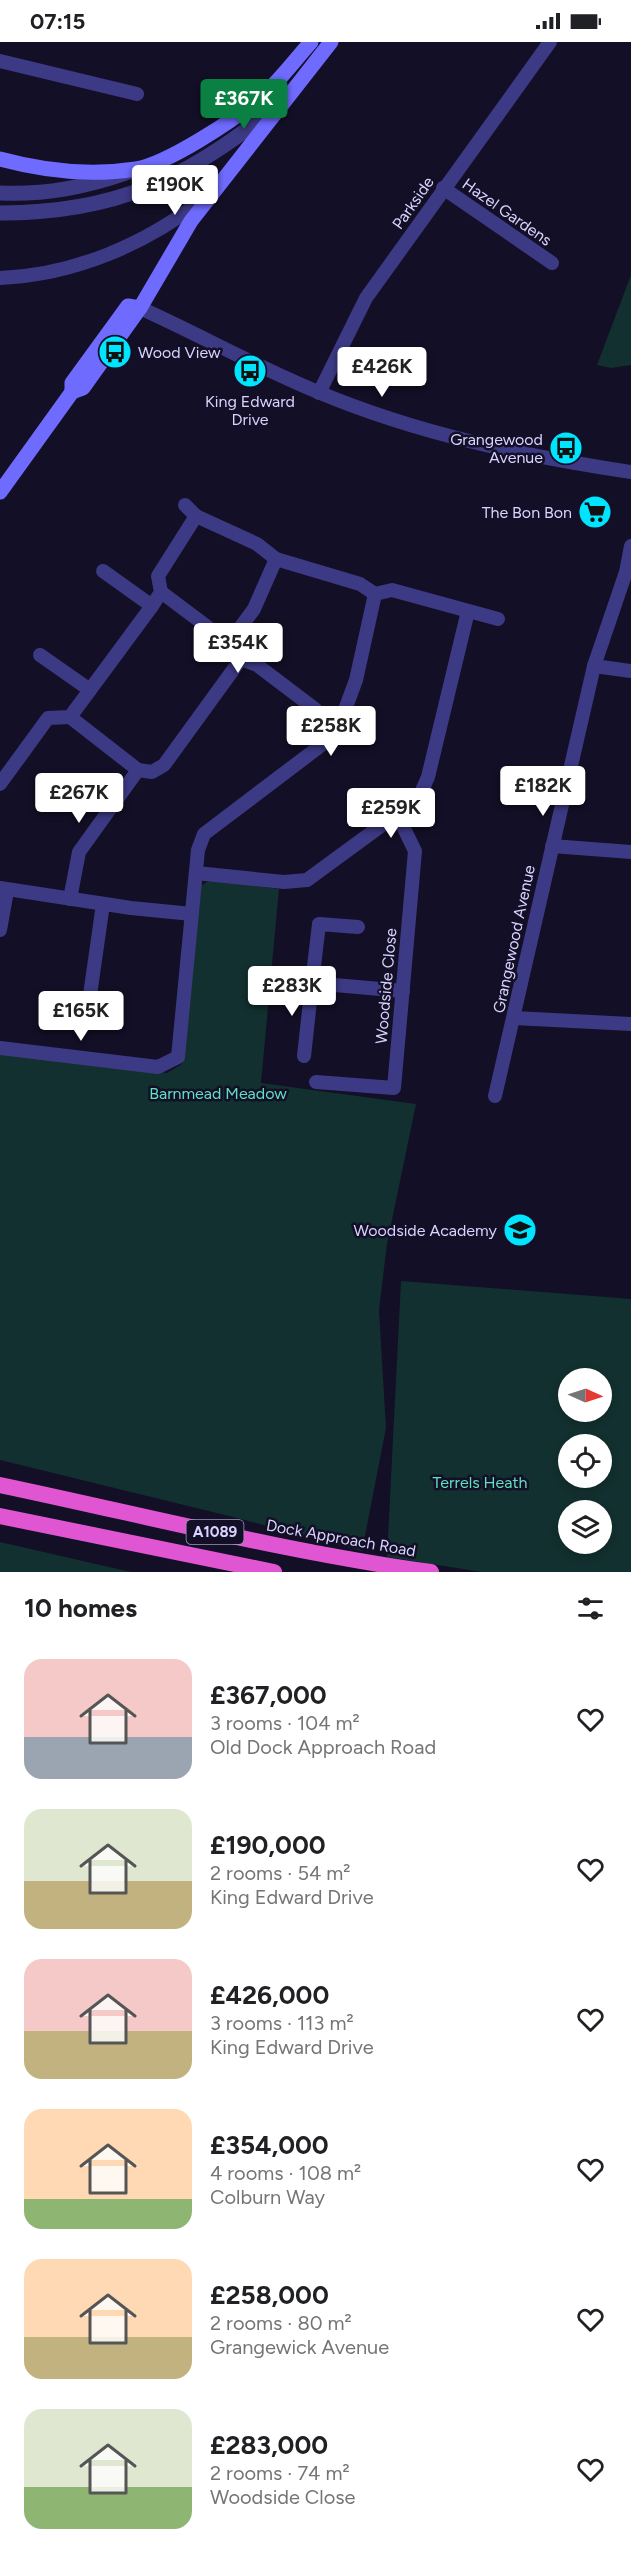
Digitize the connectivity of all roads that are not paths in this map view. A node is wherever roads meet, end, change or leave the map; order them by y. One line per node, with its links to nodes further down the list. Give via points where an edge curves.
1 (311, 42): 8 (main road, via 260,98 200,139)
2 (331, 42): 6 (main road)
3 (550, 42): 9 (street, Parkside)
4 (0, 62): 5 (street)
5 (137, 94)
6 (286, 100): 11 (main road); 12 (street, via 204,161 133,193 78,208)
7 (0, 159): 8 (main road, via 64,171)
8 (138, 169): 10 (street, via 68,190)
9 (444, 188): 13 (street, Hazel Gardens); 17 (street, Parkside, via 366,298)
10 (0, 193)
11 (211, 194): 14 (street, via 176,220 121,251 65,268); 15 (main road)
12 (0, 213)
13 (552, 263)
14 (0, 278)
15 (140, 308): 16 (main road, via 83,388); 16 (main road, via 128,306 72,383); 17 (street)
16 (72, 392): 19 (main road)
17 (319, 393): 18 (street, via 458,440 570,464)
18 (631, 472)
19 (0, 492)
20 (185, 505): 21 (street)
21 (196, 516): 23 (street, via 257,544); 25 (street, via 158,576)
22 (631, 546): 33 (street, Grangewood Avenue)
23 (276, 559): 26 (street, via 360,584); 30 (street, via 254,609)
24 (103, 571): 27 (street)
25 (161, 592): 27 (street); 30 (street)
26 (375, 594): 28 (street, via 392,590); 37 (street, via 356,680)
27 (152, 606): 35 (street)
28 (468, 611): 29 (street); 40 (street, via 428,777 420,795)
29 (498, 619)
30 (229, 643): 32 (street)
31 (40, 655): 35 (street)
32 (241, 659): 37 (street, via 257,665 315,709); 38 (street, via 164,765 152,772)
33 (594, 666): 34 (street); 41 (street, Grangewood Avenue)
34 (631, 671)
35 (90, 690): 36 (street)
36 (70, 717): 38 (street); 39 (street, via 48,718)
37 (336, 734): 43 (street, via 204,834)
38 (138, 770): 45 (street, via 79,852)
39 (0, 784)
40 (397, 814): 43 (street, via 307,880 284,882); 51 (street, Woodside Close, via 415,851)
41 (552, 846): 42 (street); 53 (street, Grangewood Avenue)
42 (631, 852)
43 (196, 873): 47 (street)
44 (4, 889): 45 (street); 49 (street)
45 (70, 899): 46 (street)
46 (104, 904): 47 (street); 52 (street)
47 (192, 914): 55 (street, via 178,1057 158,1066)
48 (358, 927): 50 (street, via 319,924)
49 (0, 930)
50 (312, 982): 51 (street); 56 (street)
51 (403, 991): 57 (street, Woodside Close, via 394,1088)
52 (87, 1009)
53 (514, 1018): 54 (street); 58 (street, Grangewood Avenue)
54 (631, 1024)
55 (0, 1048)
56 (304, 1056)
57 (316, 1082)
58 (495, 1096)
59 (0, 1485): 62 (highway, Dock Approach Road / A1089, via 231,1536)
60 (0, 1516): 61 (highway, A1089)
61 (274, 1572)
62 (430, 1572)

